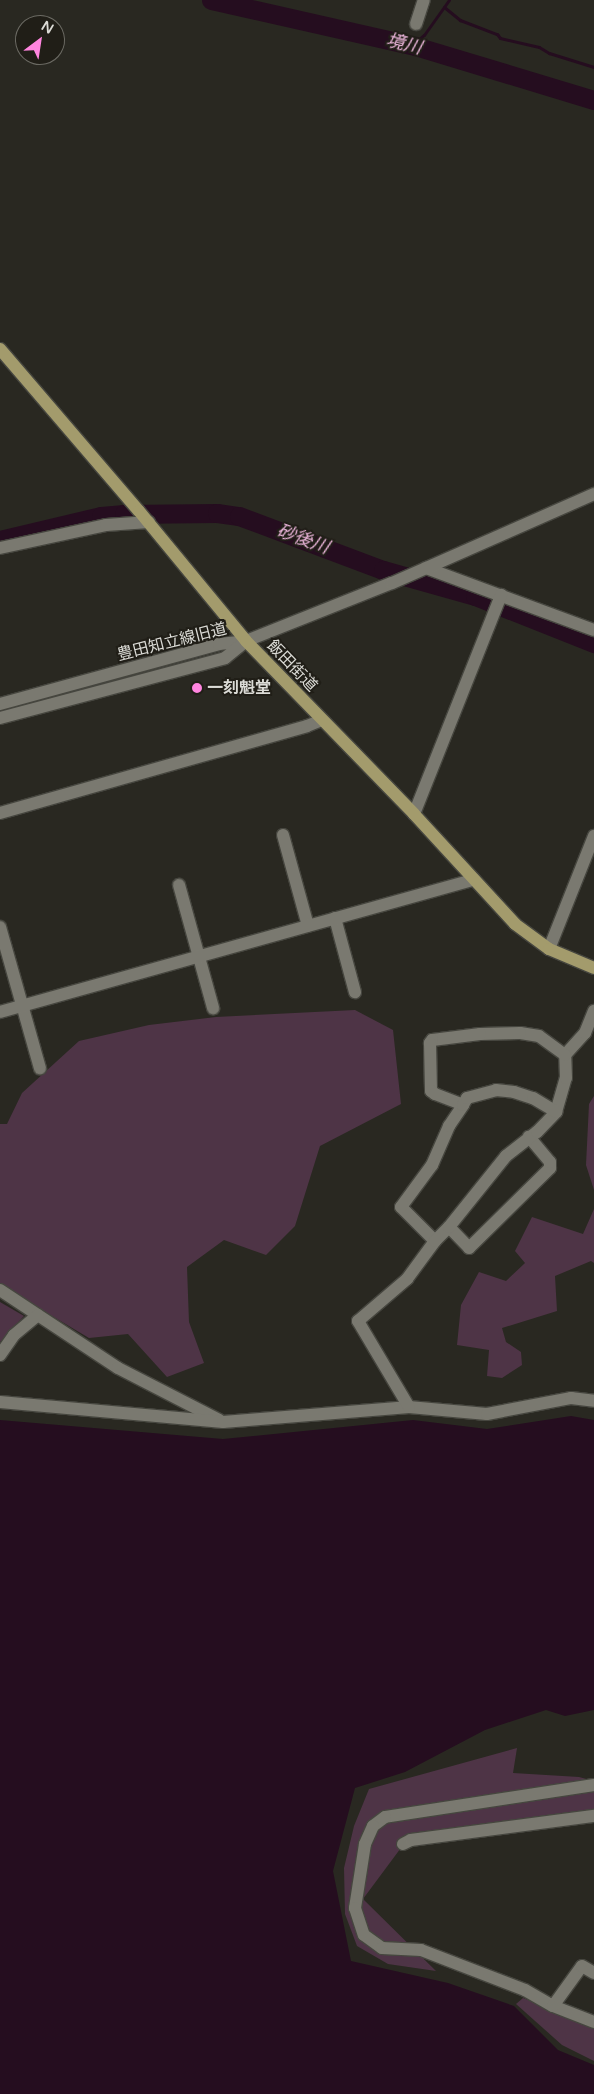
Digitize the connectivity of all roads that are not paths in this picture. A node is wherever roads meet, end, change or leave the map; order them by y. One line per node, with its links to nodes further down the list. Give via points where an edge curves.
1 (424, 0): 2 (street)
2 (416, 24)
3 (0, 349): 5 (main road, 飯田街道)
4 (594, 494): 7 (street)
5 (145, 518): 6 (street); 10 (main road, 飯田街道)
6 (0, 548)
7 (421, 570): 8 (street); 10 (street)
8 (500, 597): 9 (street); 15 (street)
9 (594, 630)
10 (246, 641): 11 (street, 豊田知立線旧道, via 219,644); 12 (street, 豊田知立線旧道, via 225,658); 13 (main road, 飯田街道)
11 (0, 704)
12 (0, 718)
13 (322, 720): 14 (street); 15 (main road, 飯田街道)
14 (0, 813)
15 (414, 814): 18 (main road, 飯田街道)
16 (283, 835): 21 (street)
17 (594, 836): 23 (street)
18 (474, 880): 20 (street); 23 (main road, 飯田街道, via 515,924)
19 (179, 885): 24 (street)
20 (335, 918): 21 (street); 26 (street)
21 (308, 926): 24 (street)
22 (0, 927): 27 (street)
23 (549, 949): 25 (main road, 飯田街道)
24 (199, 958): 27 (street); 28 (street)
25 (594, 968)
26 (355, 992)
27 (21, 1006): 30 (street); 32 (street)
28 (214, 1008)
29 (594, 1011): 31 (street, via 585,1033)
30 (0, 1012)
31 (565, 1055): 33 (street, via 539,1036 520,1033 432,1040 431,1091); 34 (street, via 566,1078)
32 (40, 1068)
33 (463, 1105): 34 (street, via 467,1098 496,1090 533,1098); 37 (street, via 449,1126 432,1165 401,1206)
34 (556, 1112): 35 (street)
35 (529, 1137): 36 (street, via 506,1156); 36 (street, via 550,1162 550,1168 469,1248)
36 (449, 1227): 37 (street)
37 (435, 1241): 43 (street, via 407,1279 358,1321)
38 (0, 1290): 39 (street)
39 (38, 1315): 40 (street, via 14,1335); 44 (street, via 118,1368)
40 (0, 1355)
41 (594, 1401): 43 (street, via 571,1398 487,1414)
42 (0, 1402): 44 (street)
43 (409, 1407): 44 (street)
44 (223, 1422)
45 (594, 1785): 49 (street, via 385,1817 373,1826 369,1834 357,1884 357,1918 370,1941 382,1948 421,1950 525,1990)
46 (594, 1816): 47 (street, via 411,1840)
47 (404, 1844)
48 (594, 1974): 49 (street, via 582,1966)
49 (553, 2006): 50 (street)
50 (594, 2022)

